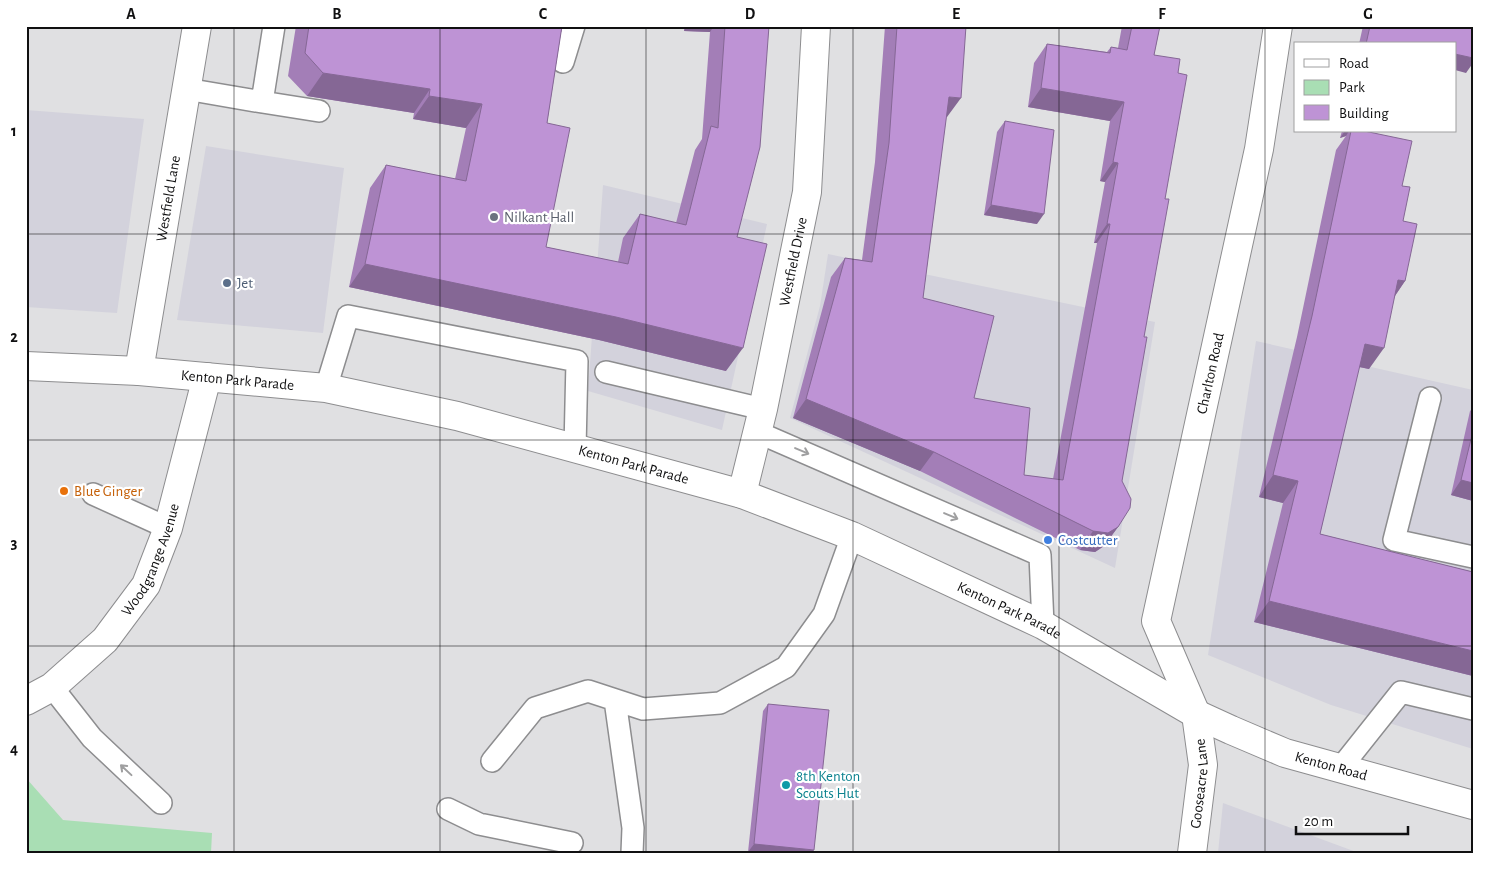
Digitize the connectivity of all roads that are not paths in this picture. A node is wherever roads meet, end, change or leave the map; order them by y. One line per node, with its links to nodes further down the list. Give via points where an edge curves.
1 (197, 26): 7 (street, Westfield Lane)
2 (274, 26): 8 (lane)
3 (574, 26): 6 (lane)
4 (816, 26): 16 (street, Westfield Drive, via 807,192)
5 (1278, 26): 28 (street, Charlton Road, via 1259,149 1156,621)
6 (563, 62)
7 (186, 89): 8 (lane); 11 (street, Westfield Lane)
8 (262, 102): 9 (lane)
9 (320, 111)
10 (26, 366): 11 (street, Kenton Park Parade)
11 (139, 371): 13 (street, Kenton Park Parade)
12 (606, 372): 16 (lane)
13 (207, 377): 14 (street, Kenton Park Parade); 20 (street, Woodgrange Avenue)
14 (326, 388): 17 (street, Kenton Park Parade, via 457,416); 17 (lane, via 348,316 576,361)
15 (1430, 398): 22 (lane, via 1394,540)
16 (760, 420): 19 (street, Westfield Drive); 23 (lane, one-way to 23, via 1040,555)
17 (575, 448): 19 (street, Kenton Park Parade)
18 (93, 494): 20 (lane)
19 (742, 494): 21 (street, Kenton Park Parade)
20 (168, 528): 24 (street, Woodgrange Avenue, via 146,585 106,640)
21 (852, 536): 23 (street, Kenton Park Parade); 25 (lane, via 824,614 786,667 720,703 643,709)
22 (1473, 557)
23 (1043, 625): 28 (street, Kenton Park Parade)
24 (52, 687): 26 (street, Woodgrange Avenue); 31 (lane, one-way to 24, via 92,738)
25 (615, 700): 29 (lane, via 588,691 535,708); 35 (lane, via 633,828)
26 (26, 701)
27 (1473, 709): 30 (lane, via 1401,692)
28 (1196, 714): 30 (street, Kenton Road, via 1285,753); 36 (street, Gooseacre Lane, via 1203,765)
29 (492, 761)
30 (1339, 770): 32 (street, Kenton Road)
31 (161, 803)
32 (1473, 805)
33 (448, 809): 34 (lane, via 479,824)
34 (572, 843)
35 (632, 853)
36 (1192, 853)

